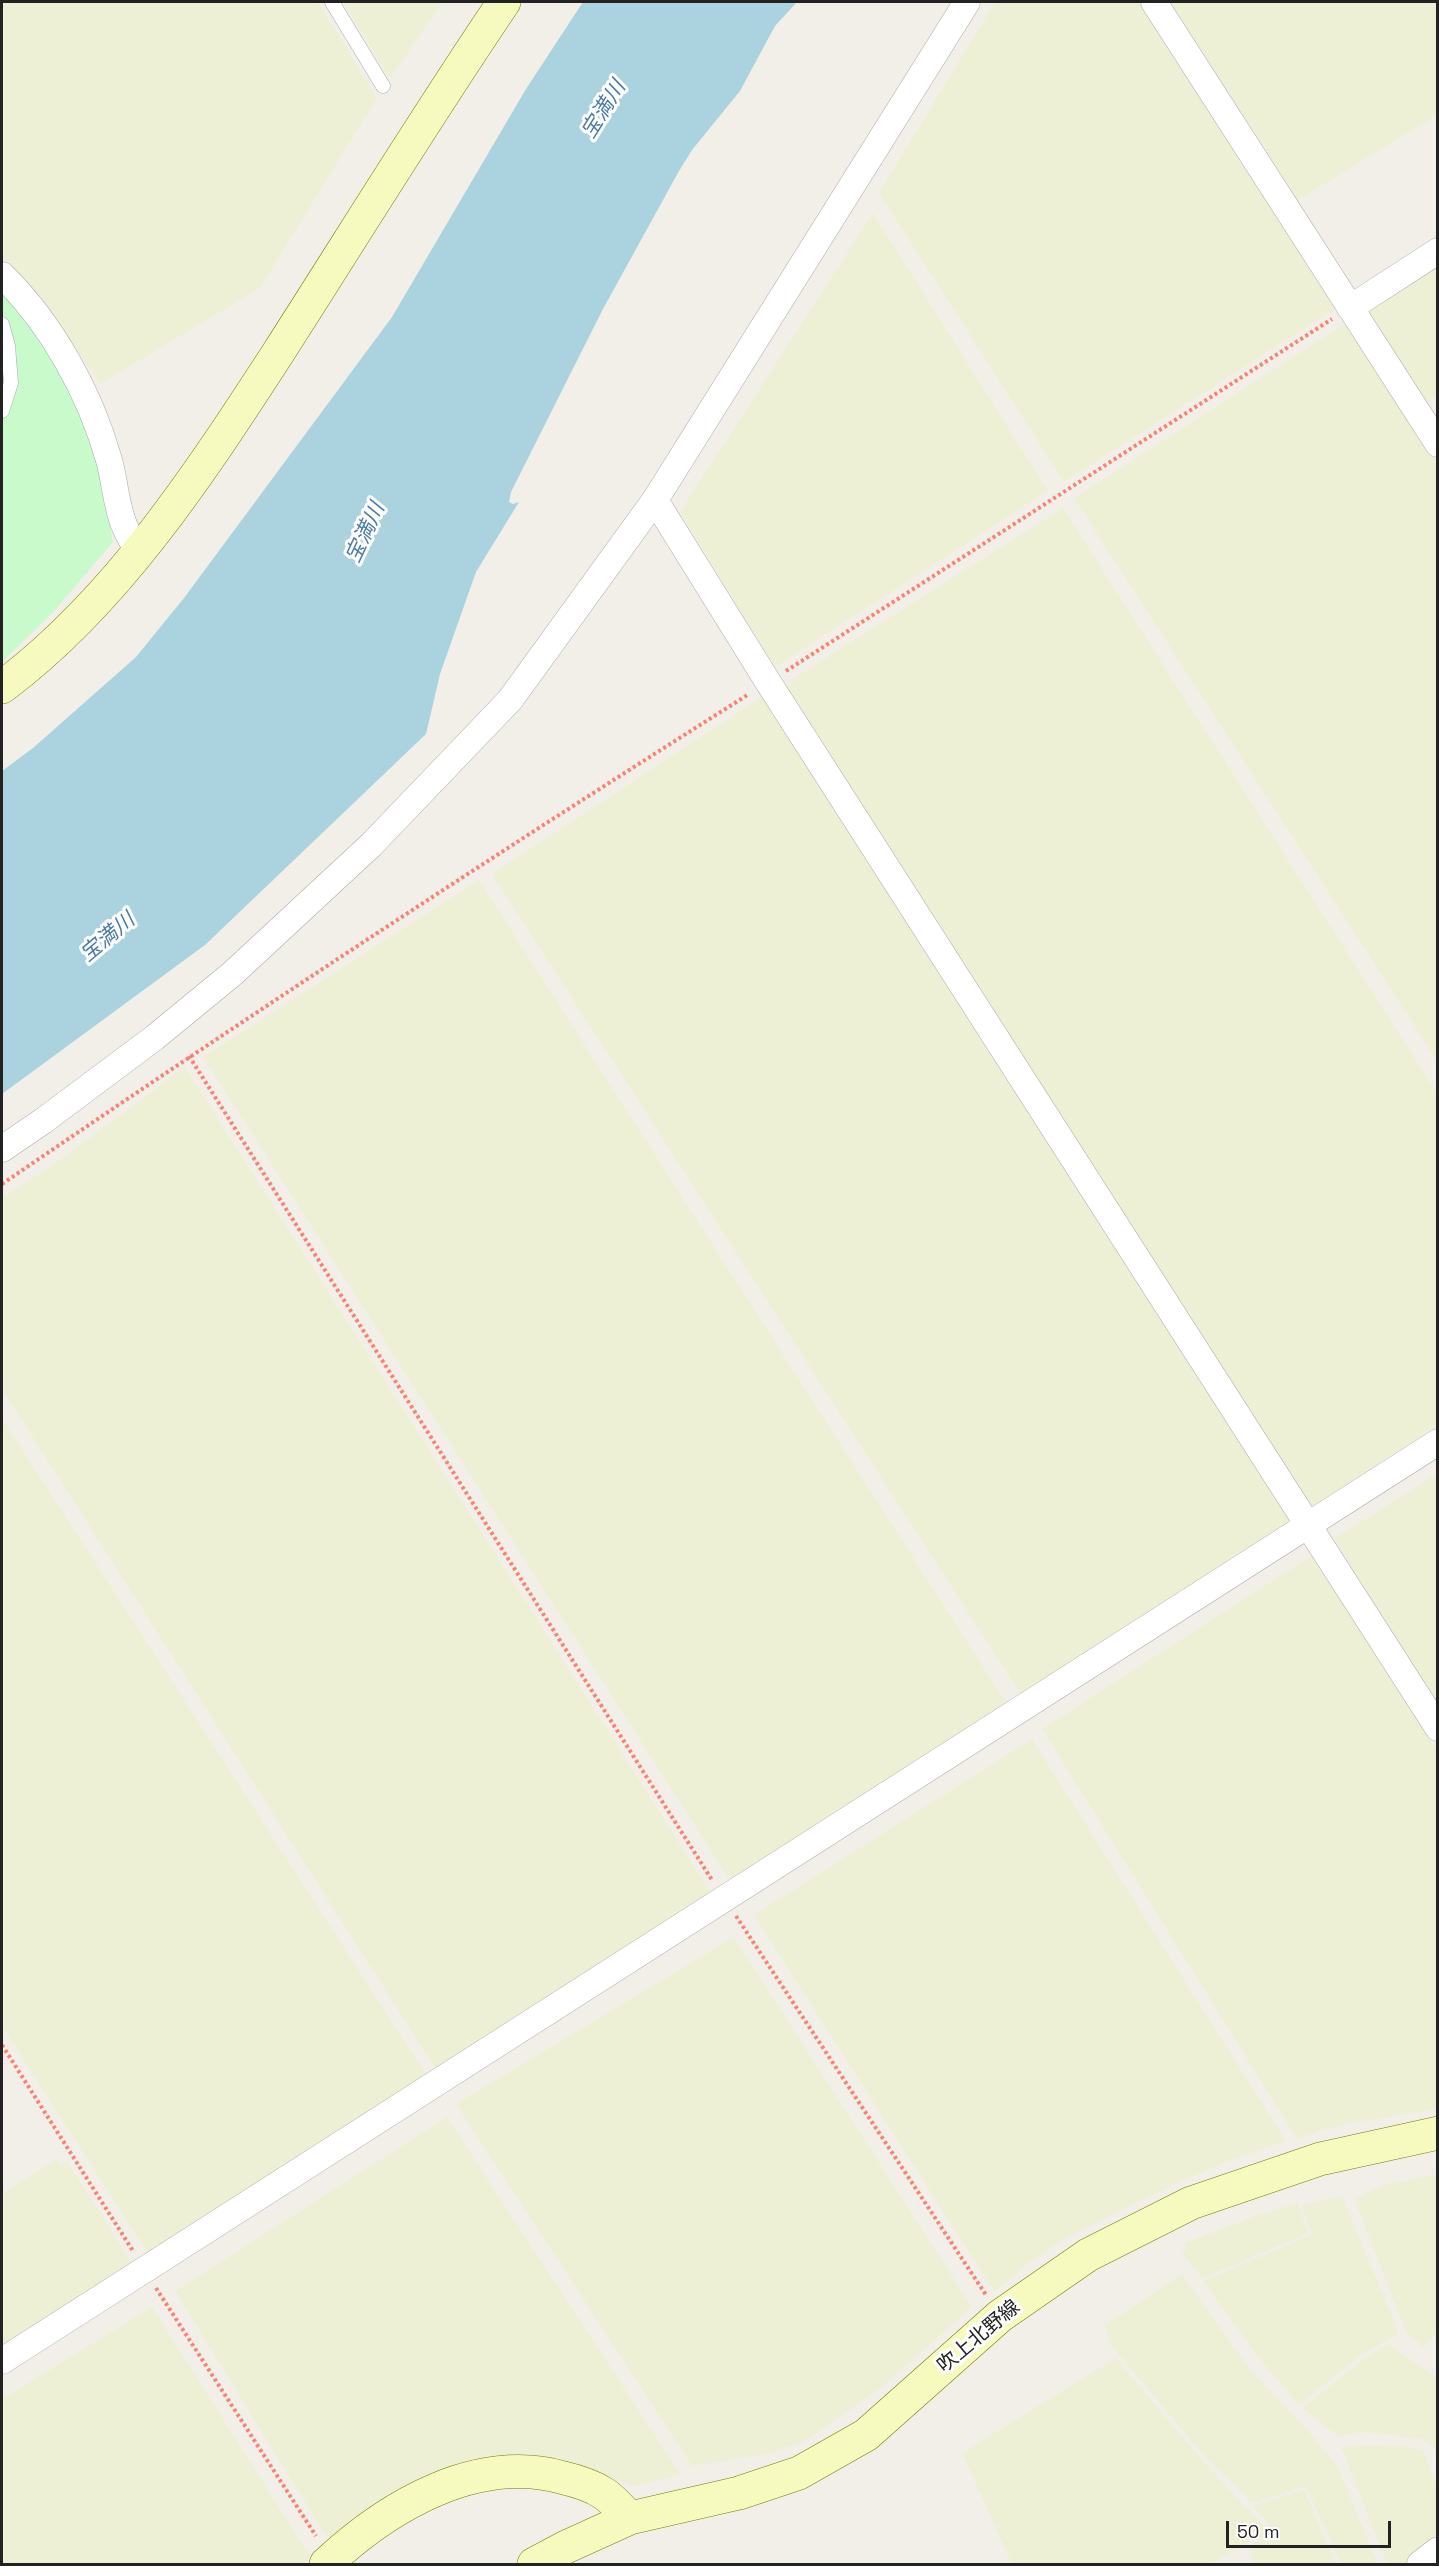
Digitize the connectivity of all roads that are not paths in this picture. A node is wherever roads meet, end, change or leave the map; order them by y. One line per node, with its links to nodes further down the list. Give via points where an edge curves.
1 (332, 2): 5 (lane)
2 (504, 2): 13 (street, via 202,470)
3 (967, 2): 12 (street)
4 (1154, 2): 8 (street)
5 (383, 86)
6 (1437, 251): 8 (street)
7 (2, 275): 13 (street, via 54,341 93,412 124,525)
8 (1350, 308): 11 (street)
9 (2, 324): 10 (lane, via 11,382)
10 (2, 411)
11 (1437, 444)
12 (655, 500): 15 (street, via 510,700 371,845 223,981 144,1045); 17 (street)
13 (138, 551): 14 (street, via 67,633)
14 (2, 687)
15 (2, 1149)
16 (1437, 1442): 17 (street)
17 (1307, 1523): 18 (street); 20 (street)
18 (1437, 1728)
19 (1437, 2133): 21 (street, 吹上北野線, via 1320,2159 1191,2203 1088,2255 1000,2316 866,2435 800,2473 739,2493)
20 (2, 2361)
21 (630, 2518): 23 (street, via 603,2493 574,2480 541,2471 507,2470 463,2479 392,2511); 24 (street, 吹上北野線)
22 (1437, 2550): 25 (street)
23 (329, 2562)
24 (534, 2565)
25 (1420, 2565)

